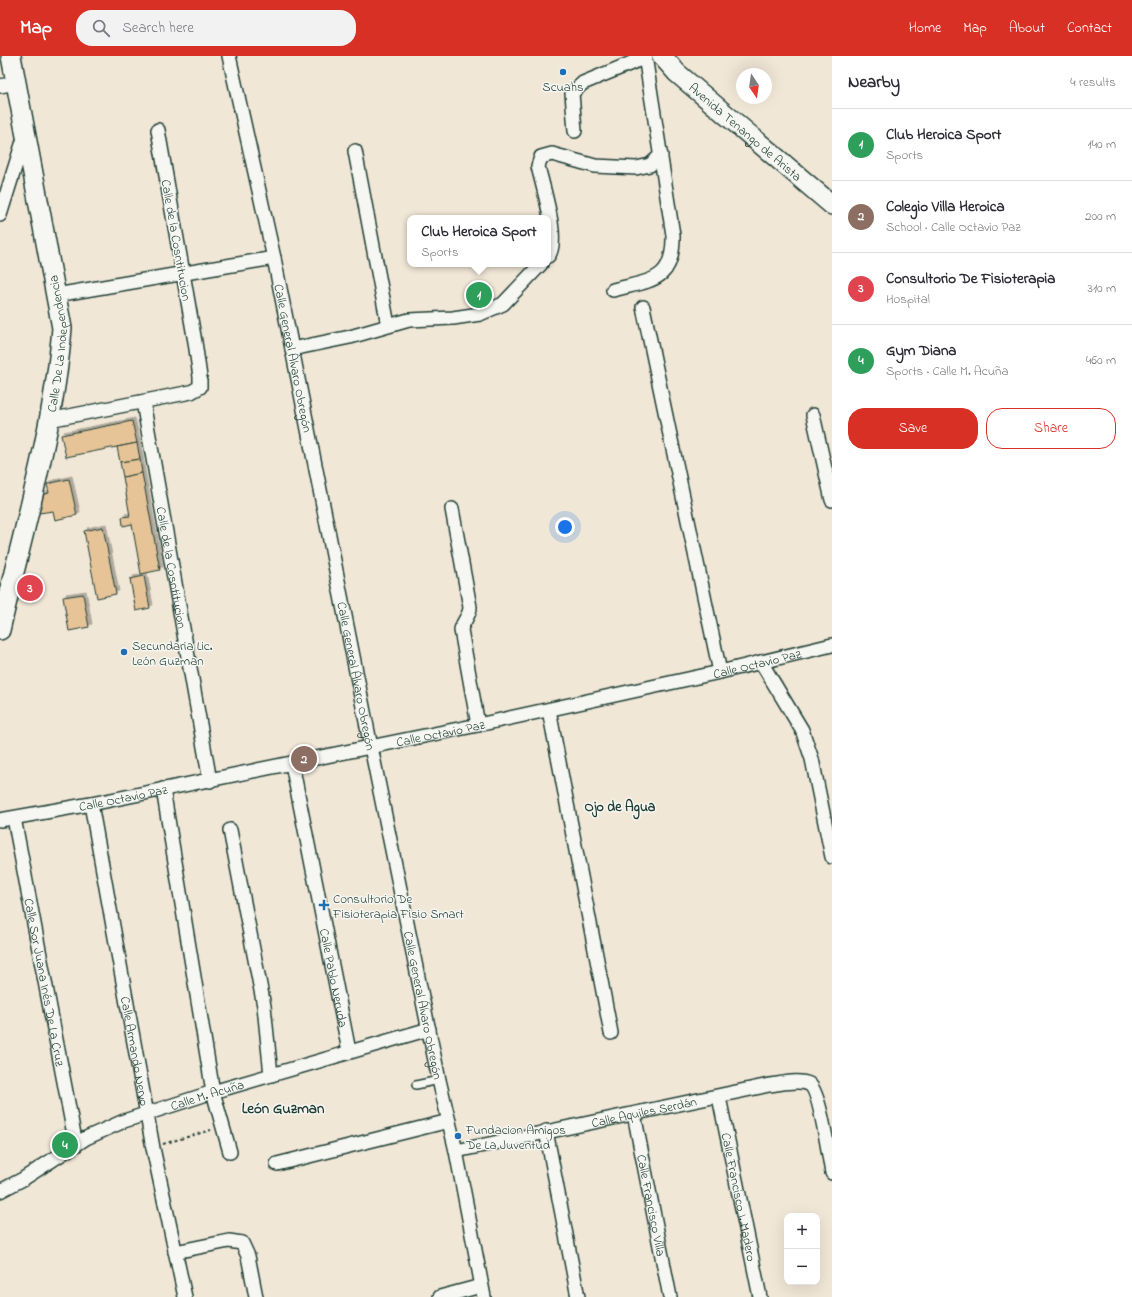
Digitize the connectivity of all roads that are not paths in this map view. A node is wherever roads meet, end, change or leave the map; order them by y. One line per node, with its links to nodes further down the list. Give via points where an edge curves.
1 (10, 56): 4 (street, Calle De La Independencia)
2 (229, 56): 16 (street, Calle General Álvaro Obregón)
3 (651, 56): 6 (street, via 584,83 572,93); 9 (street); 11 (street, Avenida Tenango de Arista, via 677,73)
4 (8, 84): 7 (street, Calle De La Independencia)
5 (158, 130): 18 (street, Calle de la Cosntitucion)
6 (575, 131)
7 (26, 132): 10 (street); 20 (street, Calle De La Independencia)
8 (355, 152): 22 (street)
9 (661, 155): 13 (street, via 650,165 636,168 595,166 552,154 541,157 538,166); 19 (street, via 672,235 673,251 670,262 665,271 657,277)
10 (4, 186): 12 (street)
11 (832, 205)
12 (0, 215)
13 (549, 215)
14 (551, 222): 15 (street, via 554,235)
15 (551, 249)
16 (274, 258): 18 (street); 23 (street, Calle General Álvaro Obregón)
17 (538, 267): 22 (street, via 503,304 480,314 417,319)
18 (183, 275): 20 (street); 24 (street, Calle de la Cosntitucion, via 200,387 192,392)
19 (613, 290)
20 (56, 295): 26 (street, Calle De La Independencia, via 62,328 59,368)
21 (643, 307): 32 (street)
22 (388, 325): 23 (street, via 350,337)
23 (292, 349): 35 (street, Calle General Álvaro Obregón)
24 (143, 402): 26 (street); 37 (street, Calle de la Cosntitucion)
25 (813, 415): 27 (street)
26 (49, 420): 29 (street, Calle De La Independencia)
27 (832, 500)
28 (452, 509): 34 (street, via 470,607 461,630)
29 (0, 630)
30 (832, 645): 31 (street, Calle Octavio Paz)
31 (761, 662): 32 (street, Calle Octavio Paz); 43 (street, via 802,730 812,759)
32 (720, 672): 33 (street, Calle Octavio Paz)
33 (549, 710): 34 (street, Calle Octavio Paz); 45 (street)
34 (478, 725): 35 (street, Calle Octavio Paz)
35 (371, 747): 36 (street, Calle Octavio Paz); 44 (street, Calle General Álvaro Obregón)
36 (292, 764): 37 (street, Calle Octavio Paz); 46 (street, Calle Pablo Neruda)
37 (210, 780): 38 (street, Calle Octavio Paz)
38 (162, 789): 39 (street, Calle Octavio Paz); 50 (street)
39 (91, 804): 40 (street, Calle Octavio Paz); 52 (street, Calle Armando Nervo)
40 (14, 818): 41 (street, Calle Octavio Paz); 56 (street, Calle Sor Juana Inés De La Cruz)
41 (0, 820)
42 (230, 830): 47 (street, via 264,1006)
43 (832, 857)
44 (429, 1029): 46 (street, Calle M. Acuña); 48 (street, Calle General Álvaro Obregón)
45 (611, 1033)
46 (349, 1051): 47 (street, Calle M. Acuña)
47 (271, 1074): 50 (street, Calle M. Acuña)
48 (439, 1080): 49 (lane); 54 (street, Calle General Álvaro Obregón)
49 (416, 1085)
50 (213, 1092): 52 (street, Calle M. Acuña); 58 (street)
51 (720, 1097): 53 (street, Calle Aquiles Serdán); 60 (street, Calle Aquiles Serdán, via 769,1085 800,1082 809,1084 813,1087 820,1104); 69 (street, Calle Francisco I. Madero)
52 (147, 1114): 56 (street, Calle M. Acuña, via 106,1128); 62 (street, Calle Armando Nervo)
53 (634, 1114): 55 (street, Calle Aquiles Serdán); 68 (street, Calle Francisco Villa)
54 (449, 1121): 57 (street, Calle General Álvaro Obregón); 59 (street)
55 (546, 1132): 57 (street, Calle Aquiles Serdán); 67 (street)
56 (76, 1145): 61 (street, Calle M. Acuña)
57 (456, 1151): 63 (street, Calle General Álvaro Obregón)
58 (230, 1152)
59 (277, 1164)
60 (832, 1173)
61 (0, 1191)
62 (175, 1252): 64 (street, Calle Armando Nervo); 65 (street, via 229,1241 242,1243 248,1256)
63 (483, 1291): 66 (street)
64 (185, 1297)
65 (256, 1297)
66 (440, 1297)
67 (578, 1297)
68 (670, 1297)
69 (760, 1297)

